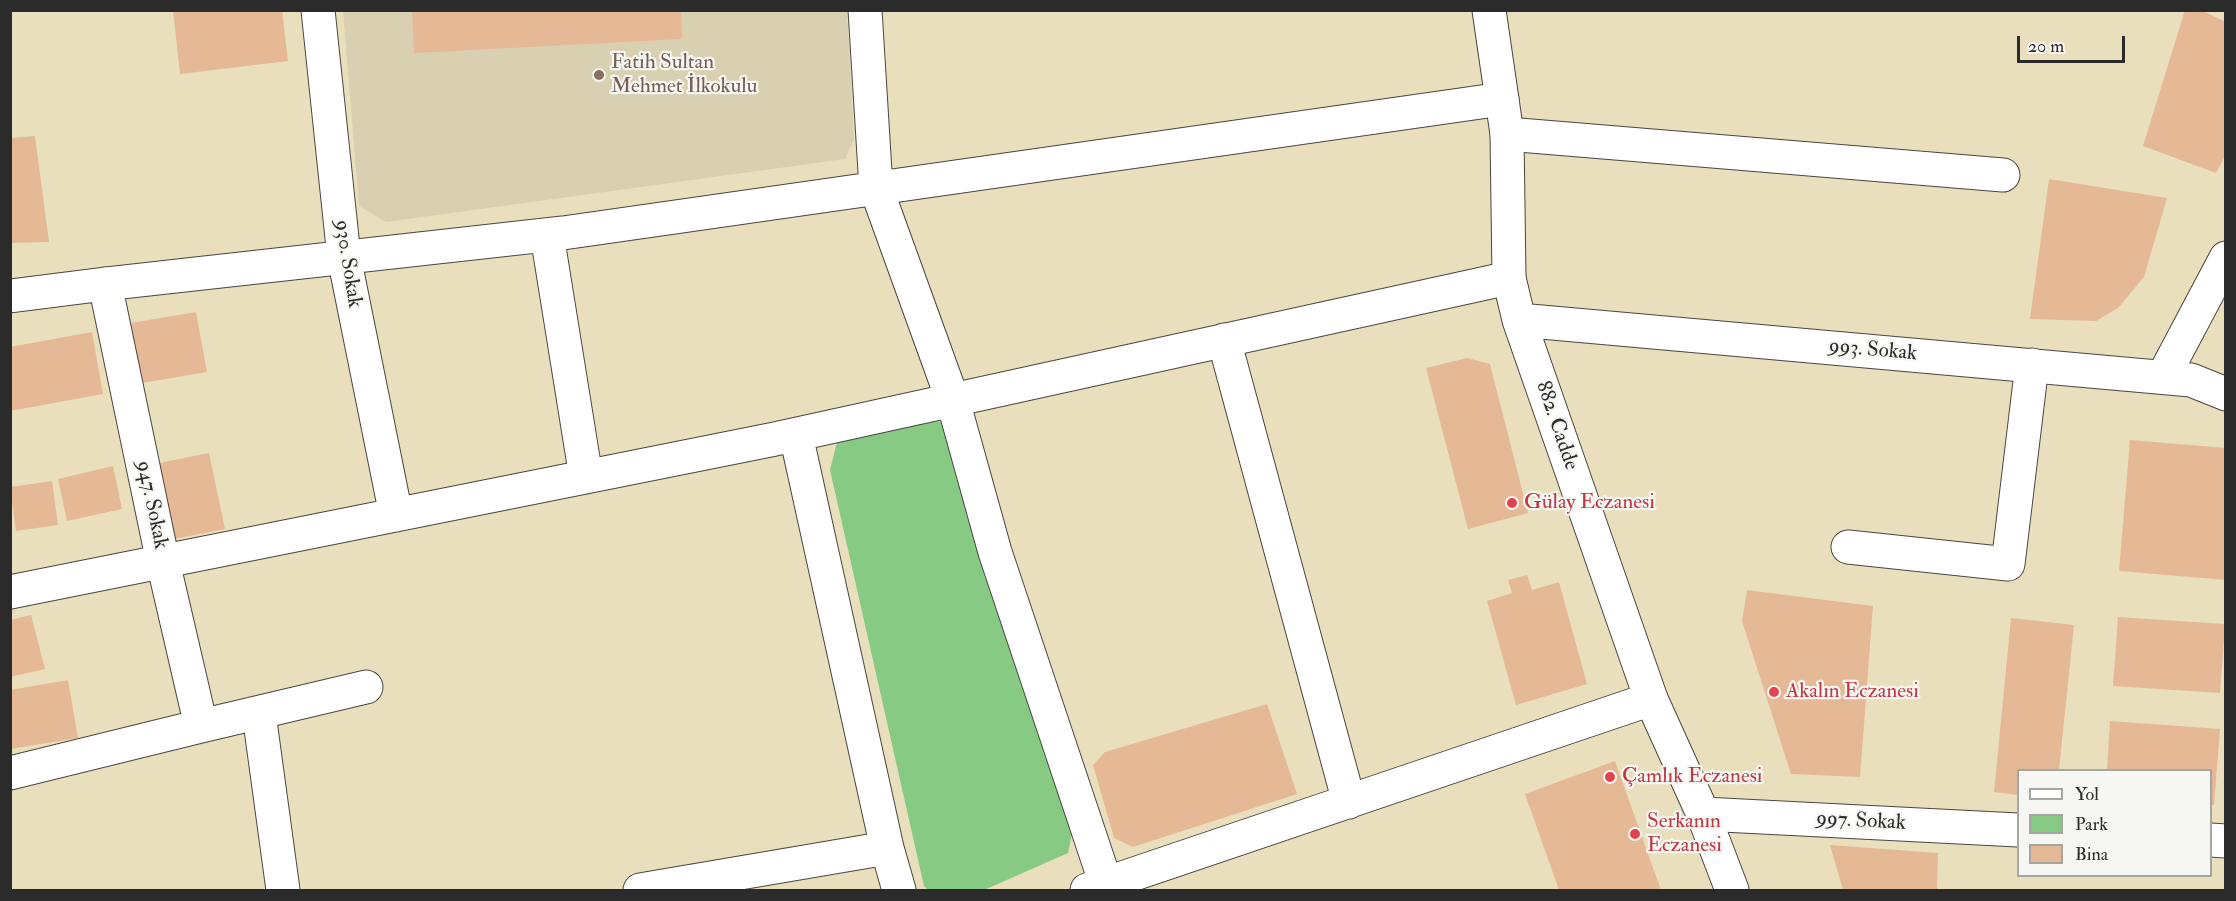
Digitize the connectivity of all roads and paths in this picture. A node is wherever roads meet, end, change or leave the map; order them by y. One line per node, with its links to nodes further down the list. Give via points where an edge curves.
1 (318, 10): 9 (street, 930. Sokak)
2 (865, 10): 7 (street)
3 (1489, 10): 4 (street, 882. Cadde)
4 (1502, 99): 5 (street, 882. Cadde); 7 (street)
5 (1507, 134): 6 (street); 11 (street, 882. Cadde)
6 (2003, 175)
7 (876, 188): 8 (street); 19 (street)
8 (547, 235): 9 (street); 21 (street)
9 (344, 258): 12 (street); 22 (street, 930. Sokak)
10 (2226, 258): 17 (street)
11 (1509, 278): 14 (street, 882. Cadde); 15 (street)
12 (105, 284): 13 (street); 24 (street, 947. Sokak)
13 (10, 296)
14 (1519, 320): 16 (street, 993. Sokak); 27 (street, 882. Cadde)
15 (1224, 340): 19 (street); 31 (street)
16 (2032, 365): 17 (street, 993. Sokak); 23 (street, via 2008,564)
17 (2163, 377): 18 (street, 993. Sokak, via 2191,380)
18 (2226, 394)
19 (953, 400): 20 (street); 35 (street)
20 (796, 435): 21 (street); 34 (street)
21 (585, 477): 22 (street)
22 (396, 516): 24 (street)
23 (1848, 548)
24 (163, 562): 25 (street); 29 (street, 947. Sokak)
25 (10, 592)
26 (366, 687): 28 (street)
27 (1651, 699): 31 (street); 32 (street, 882. Cadde)
28 (259, 714): 29 (street); 36 (street)
29 (201, 726): 30 (street)
30 (10, 773)
31 (1349, 802): 35 (street)
32 (1703, 813): 33 (street, 997. Sokak); 39 (street, 882. Cadde)
33 (2017, 830)
34 (888, 848): 37 (street); 38 (street)
35 (1096, 887)
36 (283, 891)
37 (640, 891)
38 (899, 891)
39 (1732, 891)

